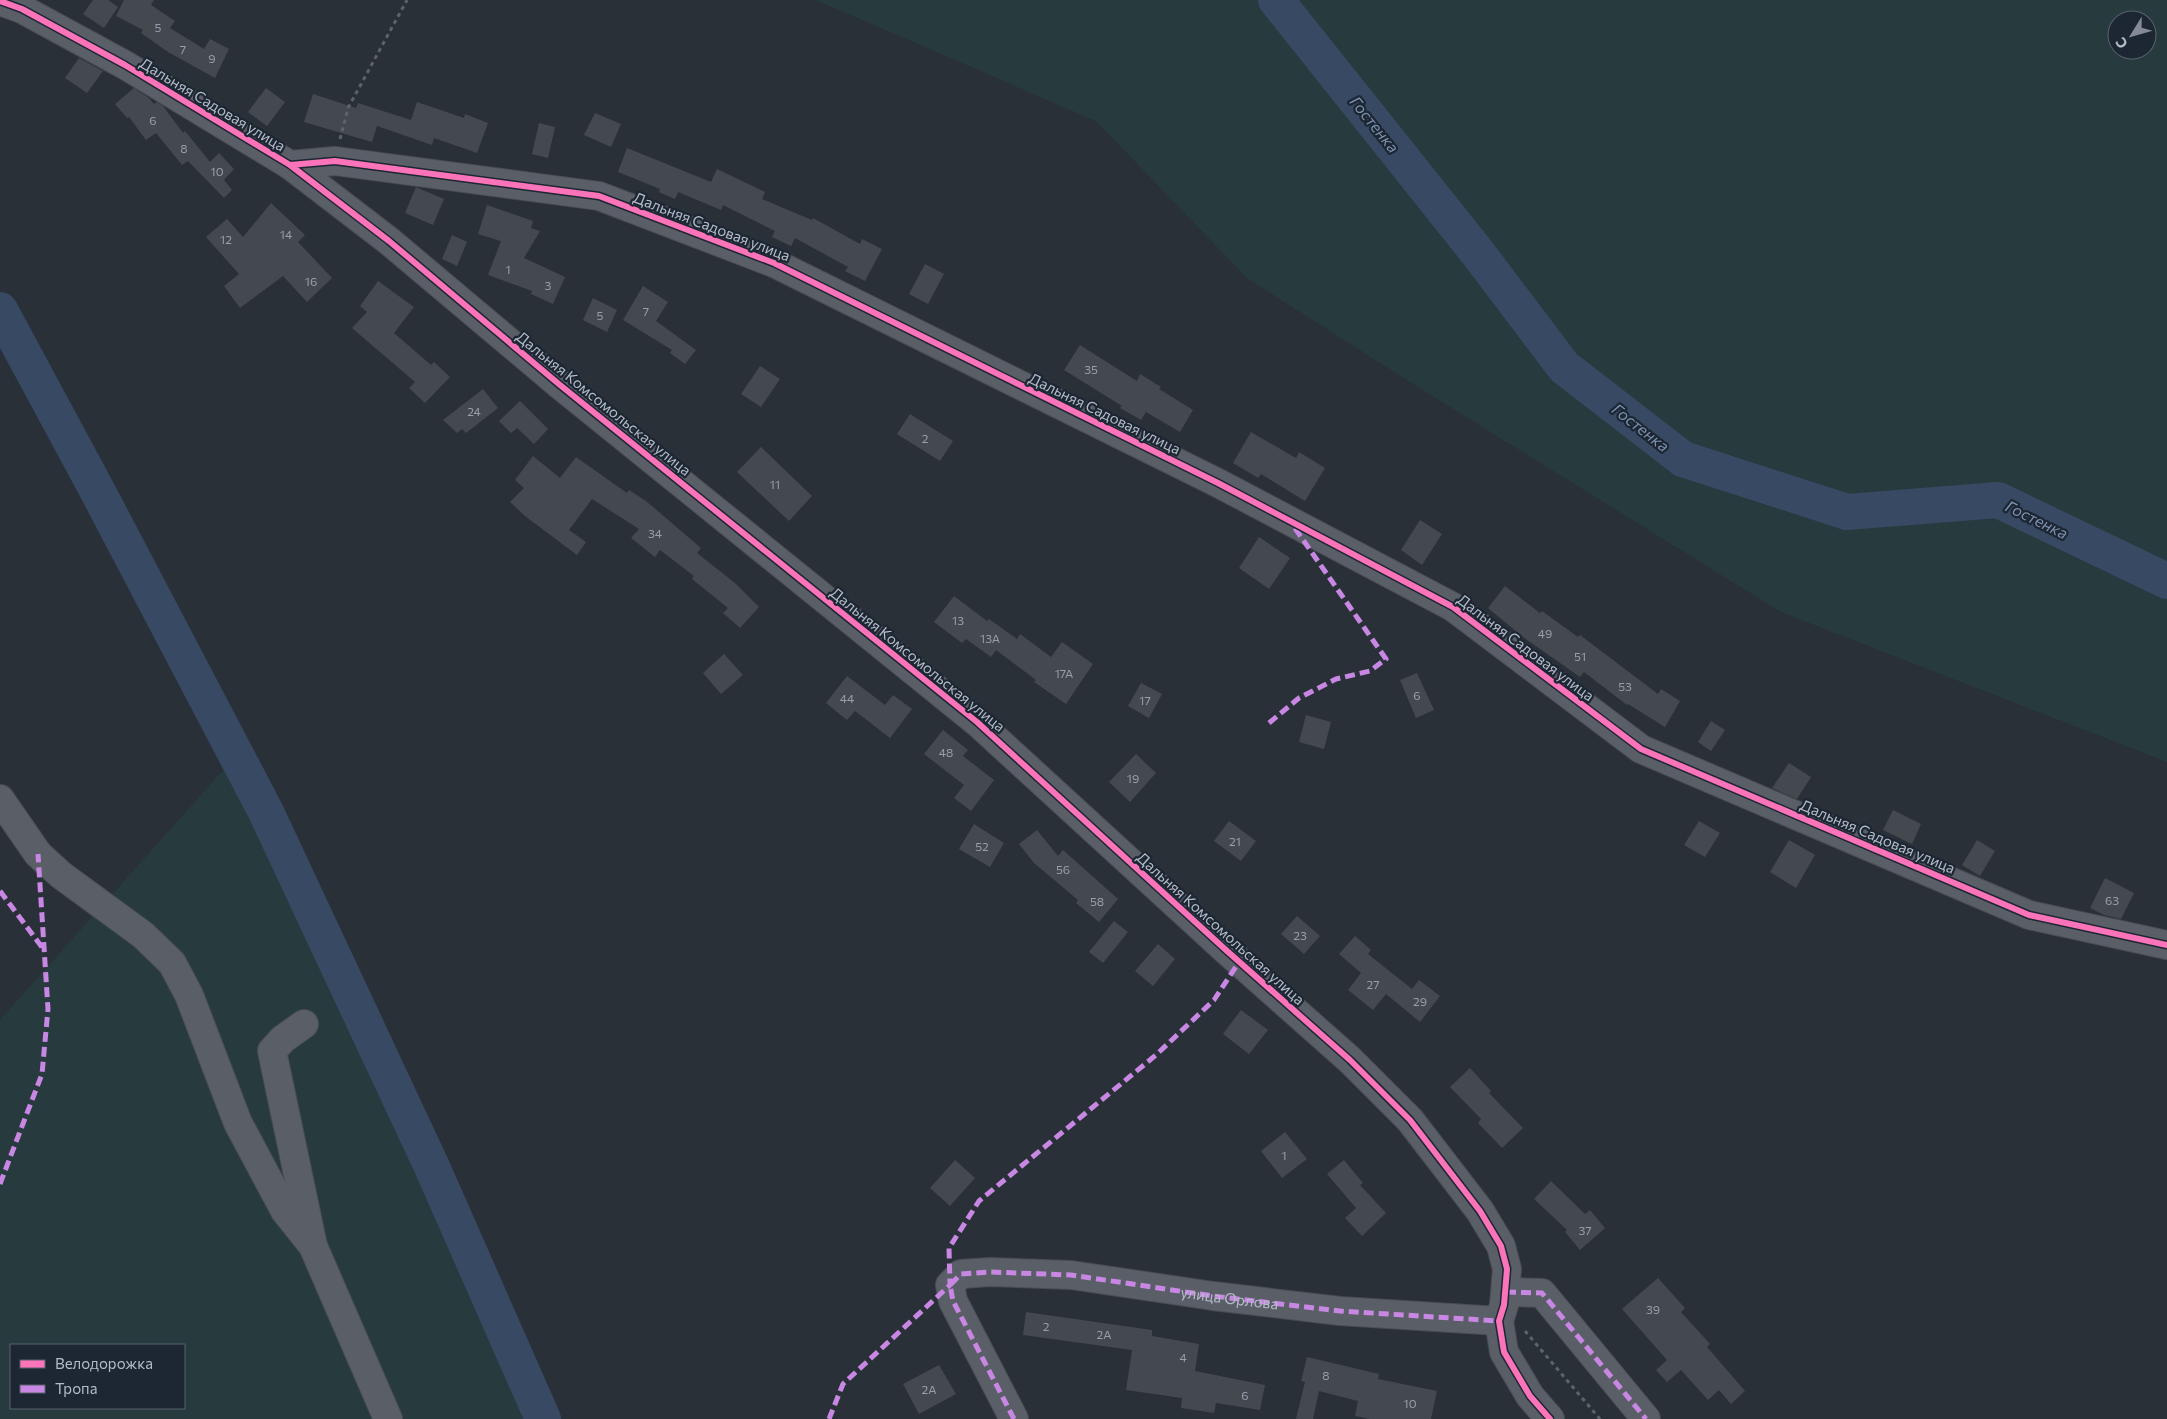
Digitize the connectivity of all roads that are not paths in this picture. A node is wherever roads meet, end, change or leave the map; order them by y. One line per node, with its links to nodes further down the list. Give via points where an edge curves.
1 (0, 1): 2 (street, Дальняя Садовая улица, via 22,9 125,65)
2 (290, 165): 4 (street, Дальняя Садовая улица, via 335,161 599,196 774,263 1209,479 1453,607 1641,749 2029,915); 7 (street, Дальняя Комсомольская улица, via 389,241 560,385 977,722 1350,1060 1410,1120 1480,1211 1501,1246 1507,1269)
3 (0, 799): 6 (street, via 38,854 143,935 172,963 189,995 238,1123 285,1212)
4 (2167, 945)
5 (304, 1024): 6 (street, via 282,1039 272,1051)
6 (313, 1246): 8 (street)
7 (1503, 1306): 9 (street, улица Орлова, via 1340,1311 1071,1275 961,1274 950,1285 953,1301); 10 (street, via 1504,1352 1530,1396); 11 (street, via 1542,1293)
8 (388, 1419)
9 (1014, 1419)
10 (1550, 1419)
11 (1646, 1419)

